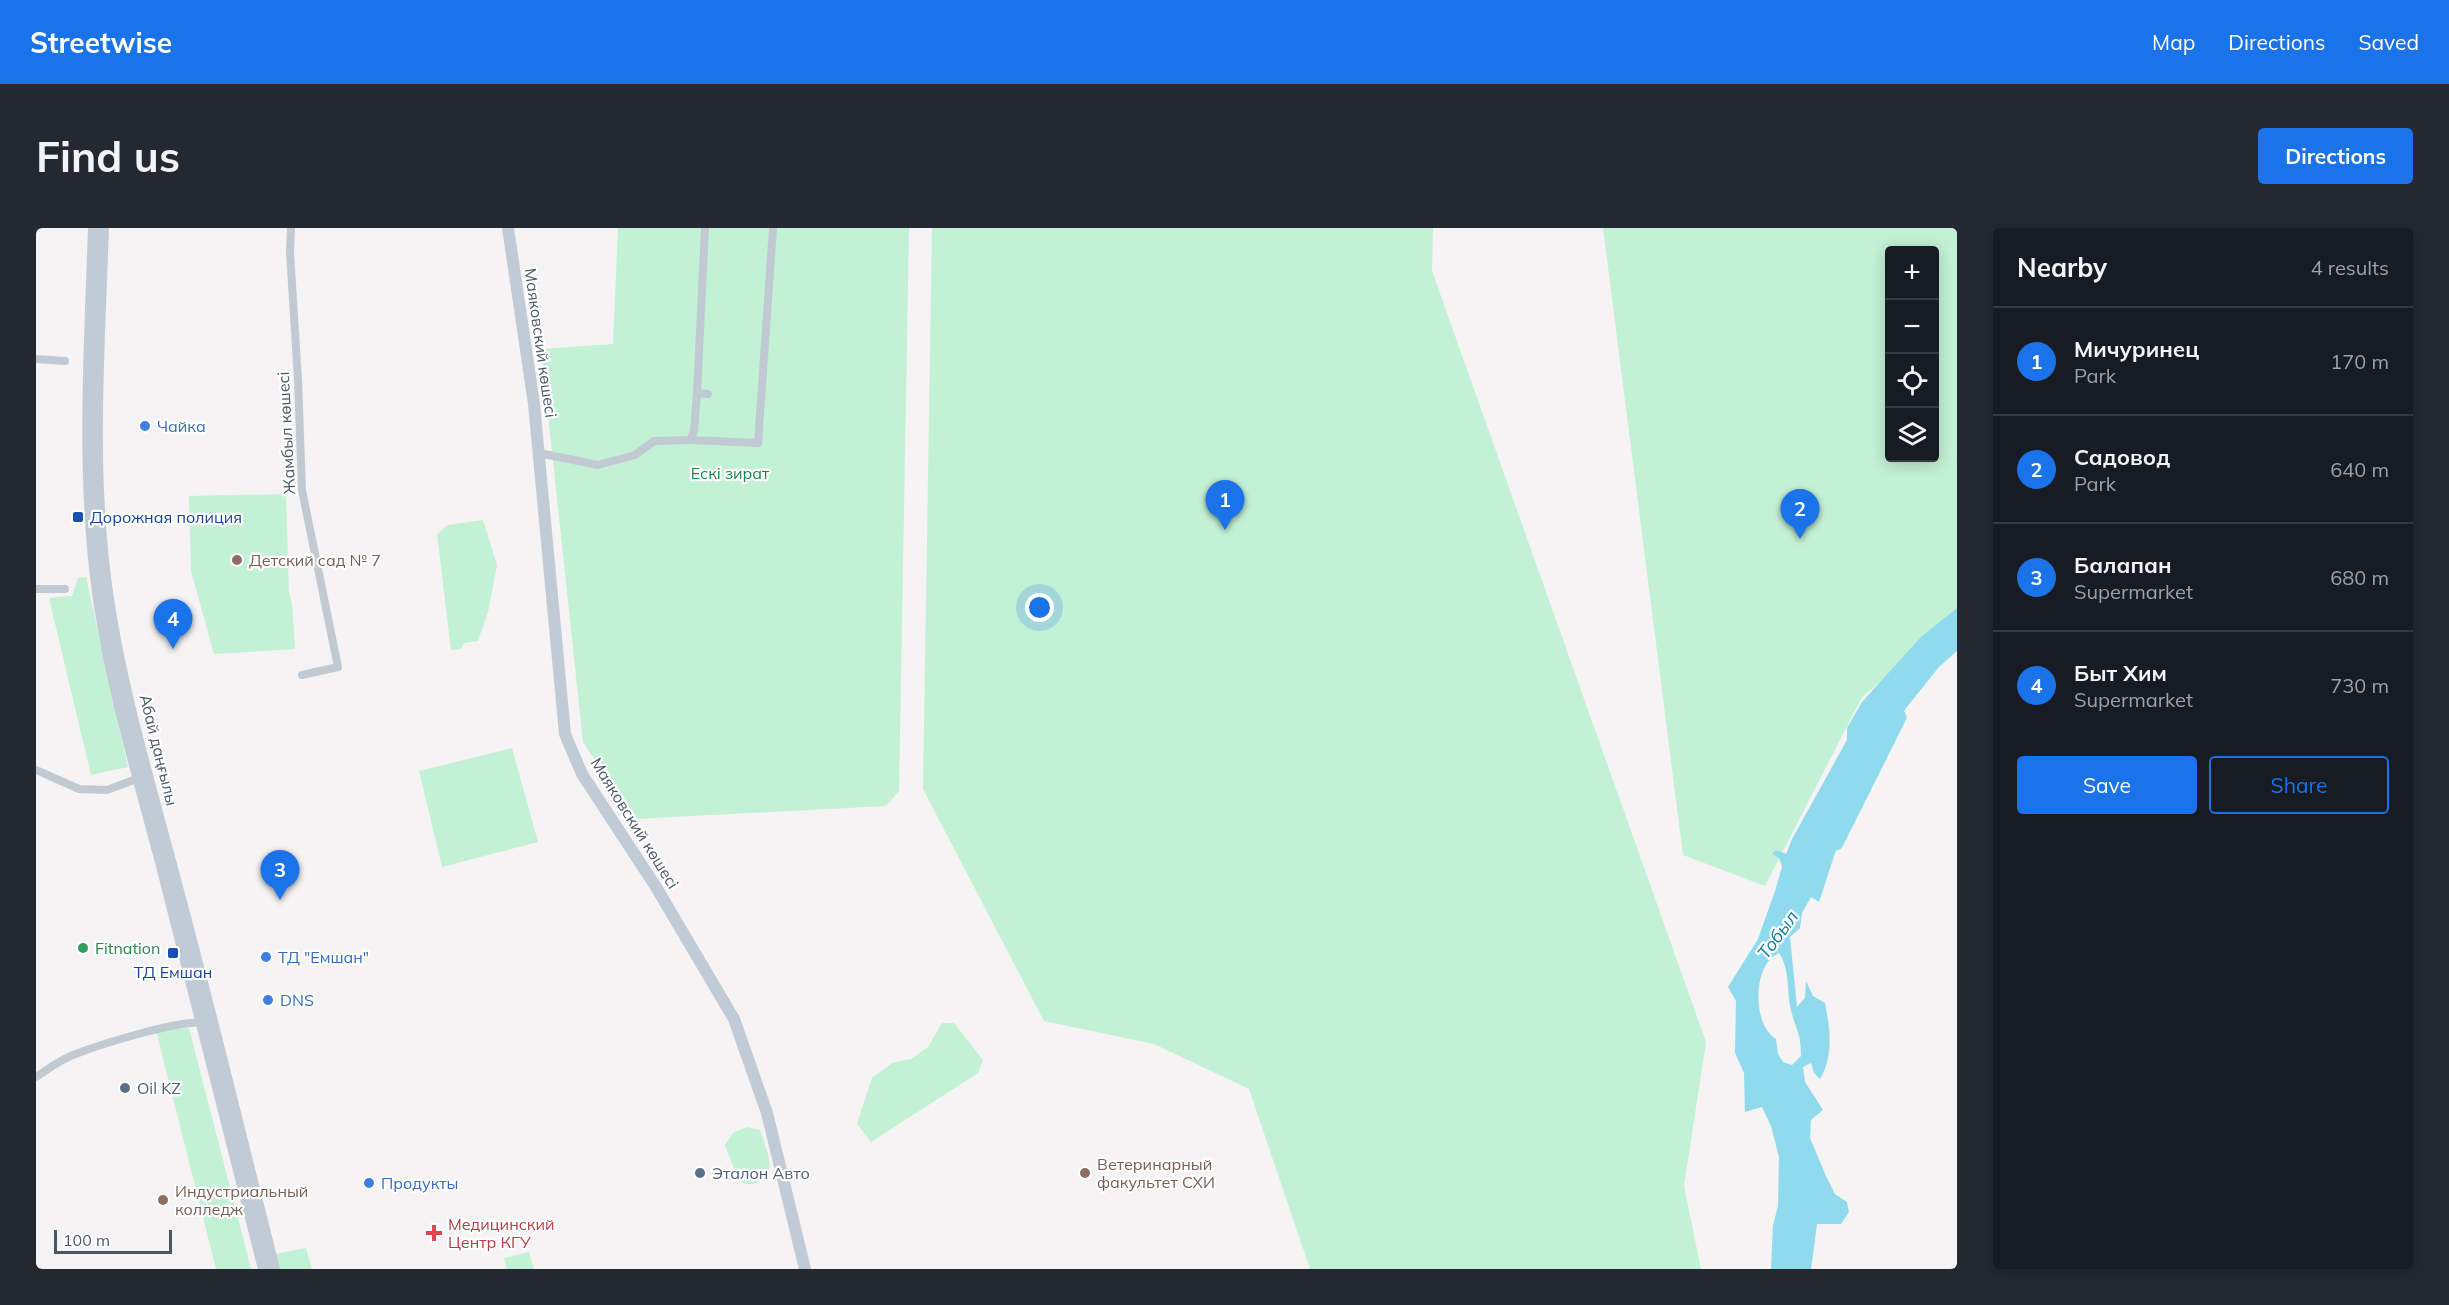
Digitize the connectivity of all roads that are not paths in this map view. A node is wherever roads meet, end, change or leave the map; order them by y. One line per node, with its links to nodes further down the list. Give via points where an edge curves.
1 (94, 228): 17 (main road, Абай даңғылы, via 90,510 108,649)
2 (103, 228): 17 (main road, Абай даңғылы, via 99,510 106,585)
3 (291, 228): 15 (street, Жамбыл көшесі, via 302,490 338,667)
4 (508, 228): 12 (main road, Маяковский көшесі)
5 (705, 228): 9 (street)
6 (773, 228): 11 (street, via 758,443)
7 (36, 359): 8 (street)
8 (65, 361)
9 (697, 393): 10 (street); 11 (street)
10 (708, 394)
11 (690, 440): 12 (street, via 654,441 635,455 598,465)
12 (539, 453): 22 (main road, Маяковский көшесі, via 565,734 582,774 656,887 734,1019 767,1113)
13 (36, 589): 14 (street)
14 (65, 589)
15 (302, 675)
16 (36, 770): 17 (street, via 79,789 107,790)
17 (143, 776): 18 (main road, Абай даңғылы)
18 (207, 1024): 19 (street, via 143,1033 70,1056); 20 (main road, Абай даңғылы); 21 (main road, Абай даңғылы)
19 (36, 1077)
20 (264, 1269)
21 (274, 1269)
22 (805, 1269)

